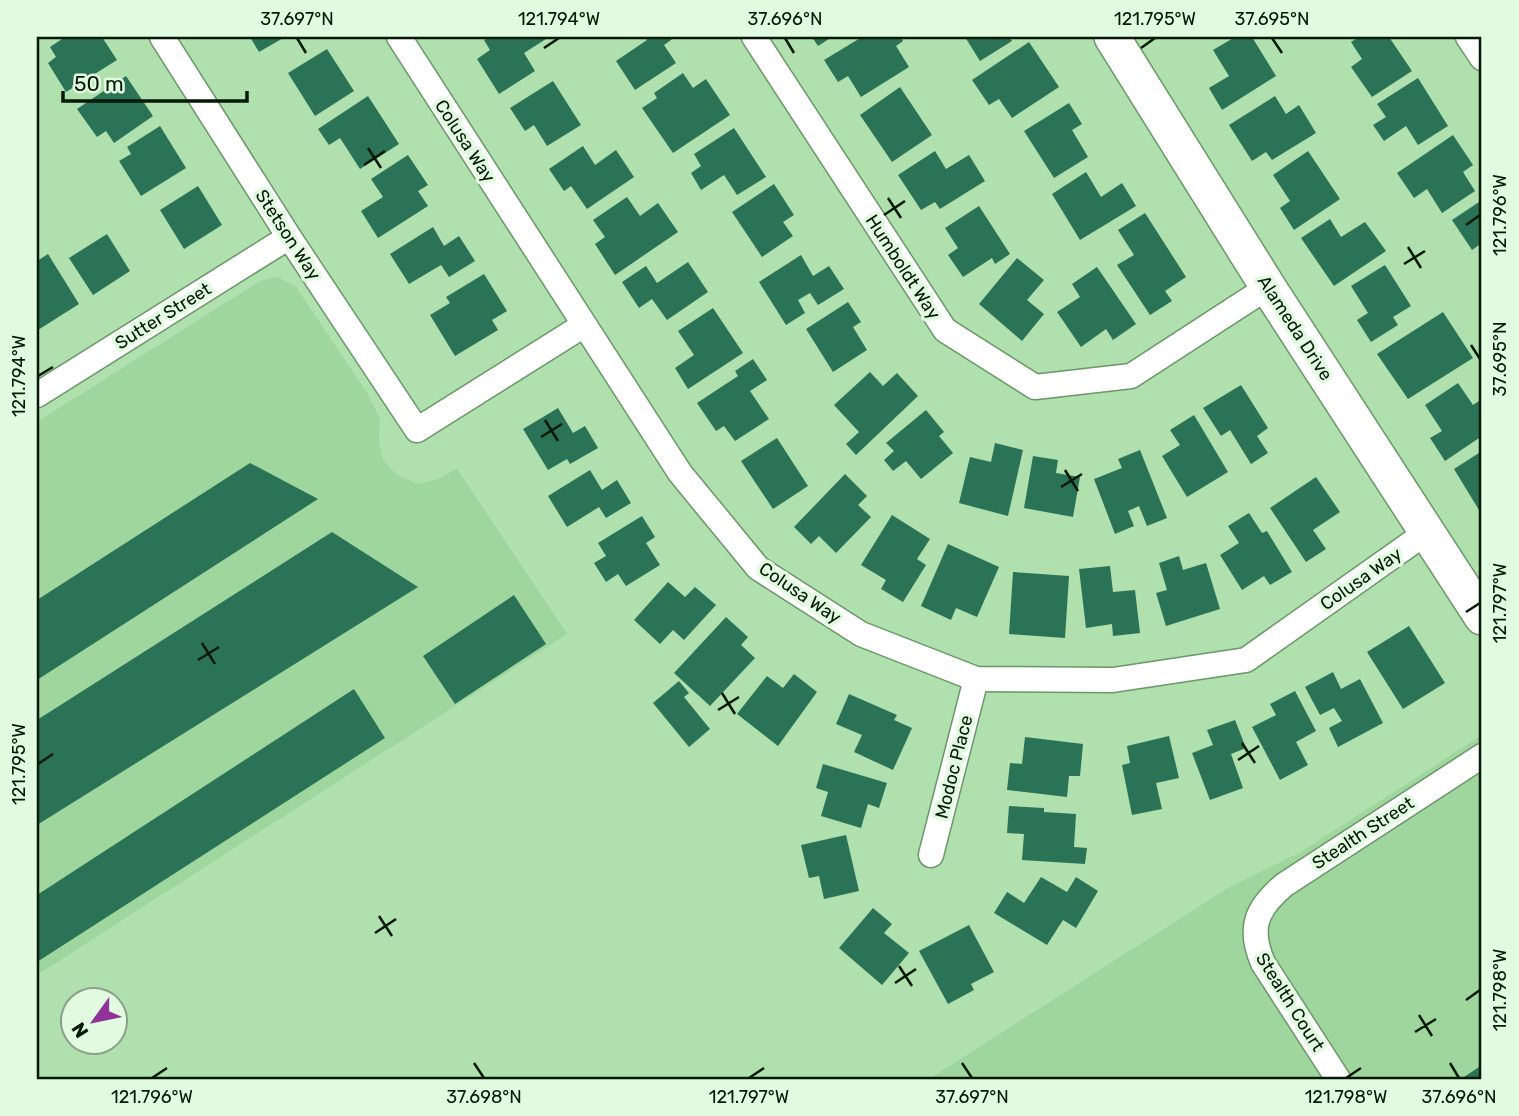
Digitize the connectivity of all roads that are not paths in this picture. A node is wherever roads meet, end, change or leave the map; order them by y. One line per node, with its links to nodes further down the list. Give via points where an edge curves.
1 (162, 37): 7 (street, Stetson Way)
2 (398, 37): 9 (street, Colusa Way)
3 (754, 37): 8 (street, Humboldt Way, via 945,330 1035,387 1130,376)
4 (1468, 37): 6 (street)
5 (1120, 40): 8 (street, Alameda Drive)
6 (1482, 58)
7 (289, 237): 9 (street, Stetson Way, via 417,430); 10 (street, Sutter Street)
8 (1268, 287): 11 (street, Alameda Drive)
9 (584, 325): 13 (street, Colusa Way, via 680,473 758,568 861,634)
10 (37, 396)
11 (1427, 533): 12 (street, Alameda Drive); 13 (street, Colusa Way, via 1246,660 1113,680)
12 (1482, 617)
13 (976, 679): 15 (street, Modoc Place)
14 (1482, 756): 16 (street, Stealth Street, via 1284,885 1266,900)
15 (931, 855)
16 (1255, 921): 17 (street, Stealth Court, via 1254,944 1262,963)
17 (1338, 1079)

